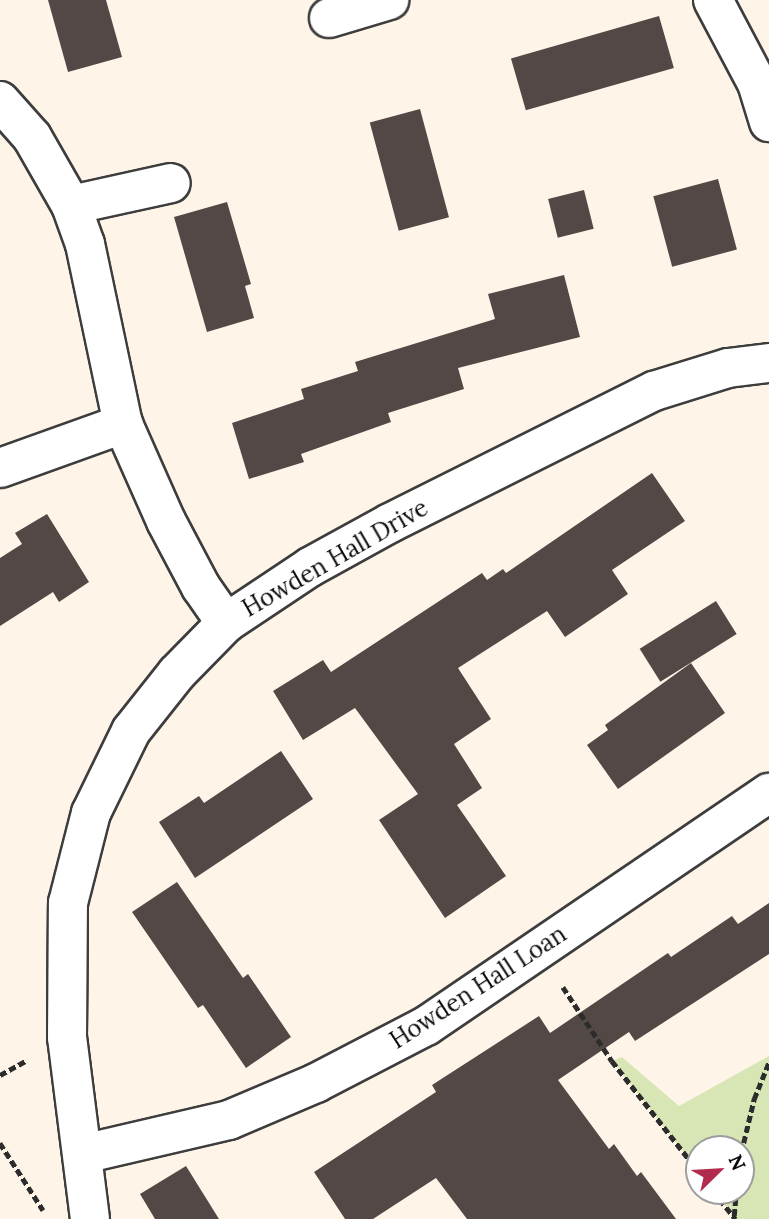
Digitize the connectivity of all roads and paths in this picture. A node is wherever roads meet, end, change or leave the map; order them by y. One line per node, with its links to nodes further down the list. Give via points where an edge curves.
1 (388, 0): 3 (street)
2 (713, 0): 5 (street, via 757,83)
3 (329, 18)
4 (0, 101): 7 (street, via 33,137)
5 (769, 122)
6 (171, 183): 7 (street)
7 (71, 205): 9 (street, via 88,256)
8 (769, 363): 11 (street, Howden Hall Drive, via 728,368 592,418 321,561)
9 (123, 424): 10 (street); 11 (street, via 166,521)
10 (0, 468)
11 (226, 623): 17 (street, Howden Hall Drive, via 177,673 131,731 80,842 68,903 66,962 67,1038)
12 (769, 793): 13 (street, Howden Hall Loan)
13 (538, 948): 17 (street, Howden Hall Loan, via 426,1026 316,1083 229,1120); 18 (path, via 612,1061)
14 (769, 1062): 15 (path)
15 (745, 1135)
16 (0, 1143): 19 (path)
17 (83, 1154): 20 (street, Howden Hall Drive)
18 (685, 1154)
19 (47, 1214)
20 (90, 1219)

